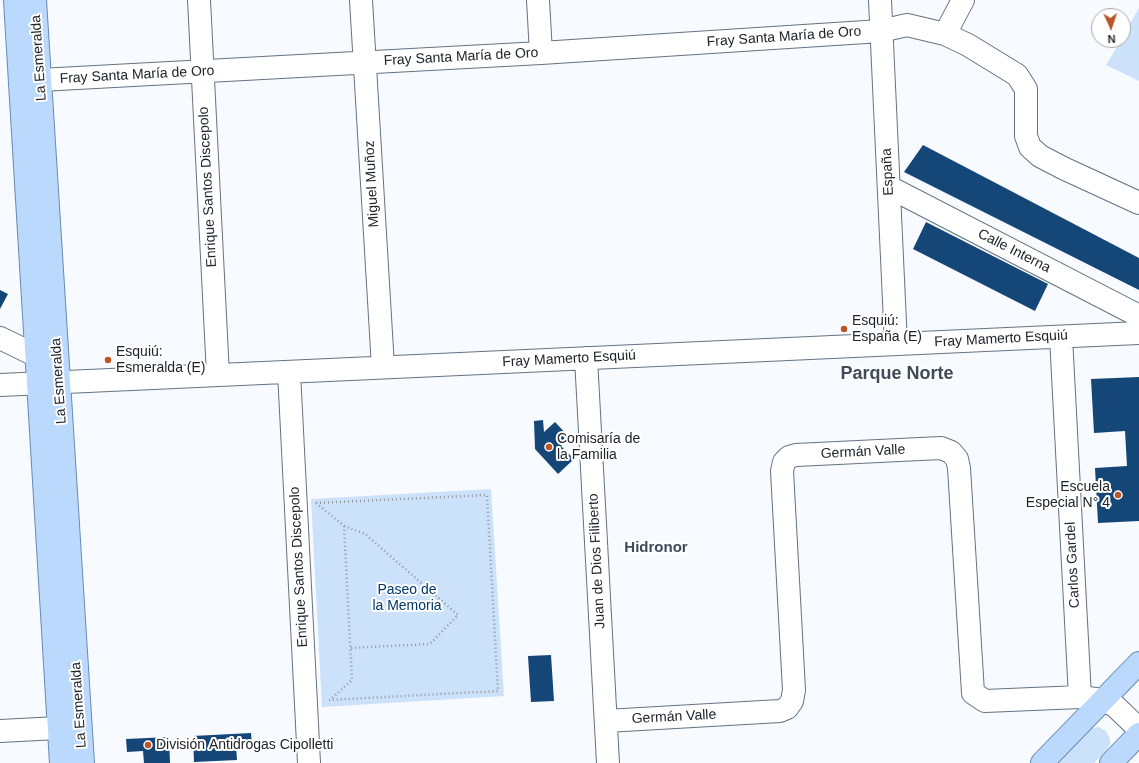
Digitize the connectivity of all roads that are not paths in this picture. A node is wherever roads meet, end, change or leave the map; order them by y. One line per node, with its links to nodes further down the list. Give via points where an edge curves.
1 (15, 0): 21 (main road, La Esmeralda)
2 (35, 0): 13 (main road, La Esmeralda)
3 (199, 0): 12 (street, Enrique Santos Discepolo)
4 (361, 0): 11 (street, Miguel Muñoz)
5 (538, 0): 10 (street)
6 (880, 0): 8 (street, España)
7 (963, 0): 9 (street)
8 (881, 31): 9 (street, Fray Santa María de Oro, via 907,25); 10 (street, Fray Santa María de Oro); 14 (street, España)
9 (945, 34): 15 (street, Fray Santa María de Oro, via 1017,74 1026,89 1026,136 1030,147 1040,156)
10 (541, 53): 11 (street, Fray Santa María de Oro)
11 (365, 63): 12 (street, Fray Santa María de Oro); 23 (street, Miguel Muñoz)
12 (202, 71): 13 (street, Fray Santa María de Oro); 25 (street, Enrique Santos Discepolo)
13 (40, 80): 26 (main road, La Esmeralda)
14 (889, 187): 16 (street, Calle Interna); 20 (street, España)
15 (1139, 203)
16 (1139, 316)
17 (1139, 333): 18 (street, Fray Mamerto Esquiú)
18 (1061, 337): 20 (street, Fray Mamerto Esquiú); 29 (street, Carlos Gardel)
19 (0, 338): 21 (street)
20 (896, 344): 22 (street, Fray Mamerto Esquiú)
21 (37, 356): 26 (main road, La Esmeralda)
22 (586, 358): 23 (street, Fray Mamerto Esquiú); 31 (street, Juan de Dios Filiberto)
23 (383, 368): 24 (street, Fray Mamerto Esquiú)
24 (289, 372): 25 (street, Fray Mamerto Esquiú); 39 (street, Enrique Santos Discepolo)
25 (218, 375): 26 (street, Fray Mamerto Esquiú)
26 (49, 383): 27 (street, Fray Mamerto Esquiú); 32 (main road, La Esmeralda); 33 (main road, La Esmeralda)
27 (0, 385)
28 (1139, 663): 30 (main road)
29 (1080, 697): 30 (street, Germán Valle); 31 (street, Germán Valle, via 985,701 973,693 959,468 957,459 951,452 941,448 804,454 789,457 784,462 782,471 794,690 788,708 780,711)
30 (1103, 700): 34 (street, Germán Valle, via 1115,706); 41 (main road)
31 (606, 721): 40 (street, Juan de Dios Filiberto)
32 (80, 727): 33 (street); 38 (main road, La Esmeralda)
33 (59, 728): 35 (street); 37 (main road, La Esmeralda)
34 (1139, 729)
35 (0, 731)
36 (1139, 734): 42 (main road)
37 (61, 763)
38 (83, 763)
39 (309, 763)
40 (608, 763)
41 (1042, 763)
42 (1111, 763)

